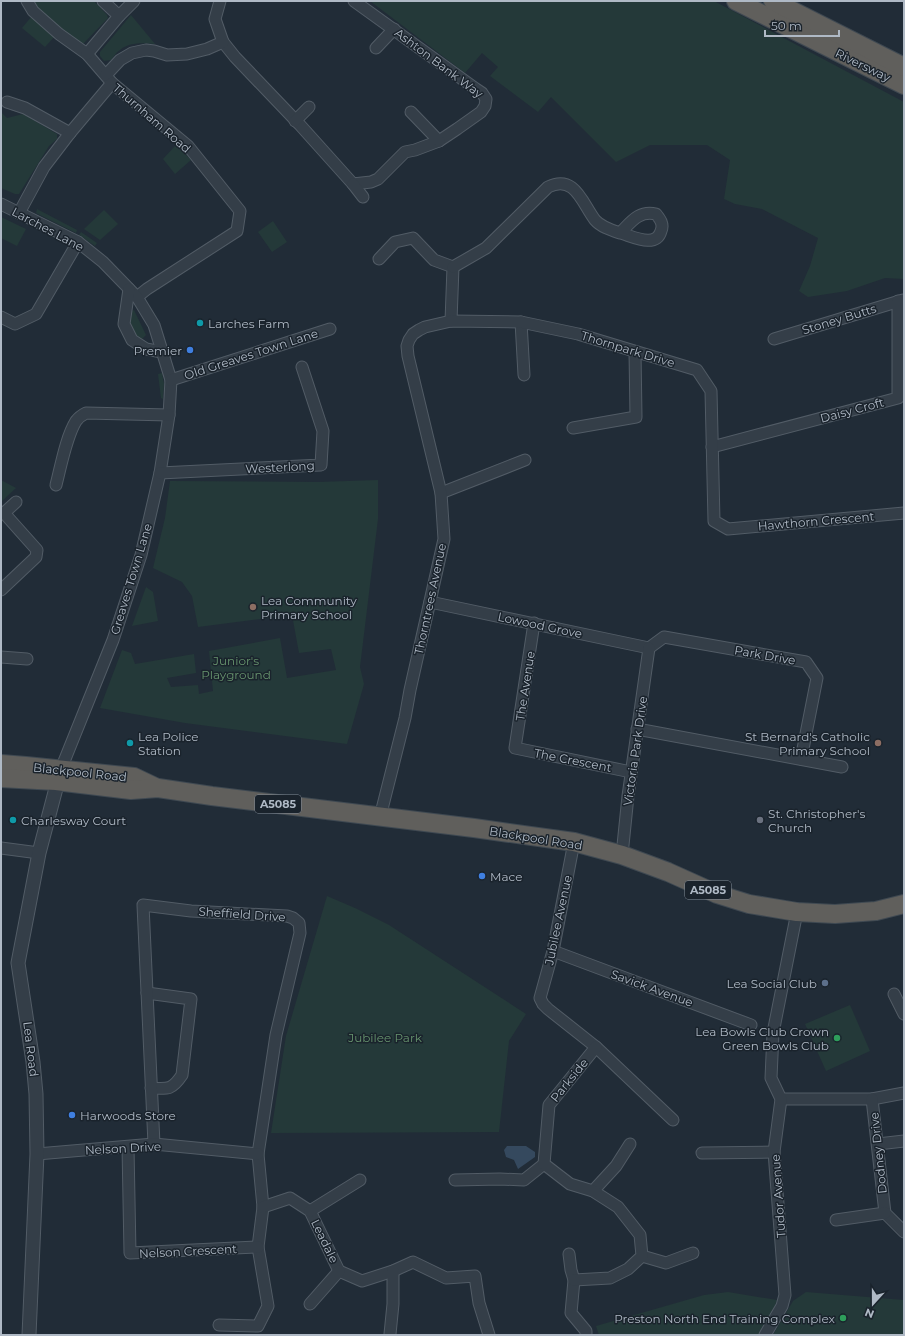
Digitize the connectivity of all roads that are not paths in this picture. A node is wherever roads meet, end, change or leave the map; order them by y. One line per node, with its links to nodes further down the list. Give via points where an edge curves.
1 (27, 1): 12 (street, Thurnham Road, via 59,34)
2 (103, 1): 8 (street)
3 (134, 1): 8 (street)
4 (220, 1): 10 (street, via 215,19)
5 (354, 1): 9 (street, Ashton Bank Way)
6 (736, 1): 15 (highway, Riversway)
7 (773, 1): 13 (highway, Riversway)
8 (119, 16): 12 (street)
9 (394, 29): 11 (street); 21 (street, Ashton Bank Way, via 482,93 486,99 481,112)
10 (223, 42): 14 (street, via 187,54 167,55 154,51 138,51 120,60); 19 (street)
11 (376, 48)
12 (87, 54): 14 (street, Thurnham Road)
13 (904, 67)
14 (109, 79): 20 (street); 31 (street, Thurnham Road, via 188,146 240,211 237,231)
15 (904, 85)
16 (7, 102): 20 (street, via 25,108)
17 (309, 107): 19 (street)
18 (411, 112): 21 (street)
19 (295, 121): 22 (street)
20 (70, 133): 25 (street, via 44,167)
21 (439, 141): 22 (street, Ashton Bank Way, via 405,152 378,179)
22 (352, 184): 23 (street)
23 (363, 197)
24 (1, 204): 25 (street, Larches Lane)
25 (19, 213): 27 (street, Larches Lane)
26 (620, 233): 29 (street, via 596,221 579,194 568,185 555,184 548,187 486,248)
27 (78, 242): 30 (street, Larches Lane, via 104,262); 33 (street, via 36,314 15,324)
28 (379, 259): 29 (street, via 396,242 413,238 434,260)
29 (453, 267): 34 (street)
30 (129, 289): 31 (street, Larches Lane); 38 (street, via 124,324 132,340 146,349)
31 (137, 297): 38 (street, Larches Lane, via 154,326)
32 (901, 300): 37 (street, Stoney Butts); 46 (street, Daisy Croft, via 898,398)
33 (1, 317)
34 (451, 320): 35 (street, Thornpark Drive); 40 (street, Thornpark Drive, via 413,334 409,340)
35 (521, 322): 39 (street, Thornpark Drive, via 578,334); 42 (street)
36 (330, 329): 43 (street, Old Greaves Town Lane)
37 (774, 339)
38 (162, 352): 43 (street, Larches Lane)
39 (635, 352): 45 (street, via 636,417); 46 (street, Thornpark Drive, via 697,370 711,392)
40 (408, 356): 50 (street, Thorntrees Avenue)
41 (302, 367): 48 (street, Westerlong, via 323,431 321,465)
42 (524, 375)
43 (171, 380): 44 (street, Greaves Town Lane)
44 (169, 415): 48 (street, Greaves Town Lane); 49 (street, via 86,413 79,417 70,436)
45 (573, 428)
46 (712, 447): 53 (street, Thornpark Drive, via 714,521)
47 (525, 460): 50 (street)
48 (160, 473): 66 (street, Greaves Town Lane, via 141,555 118,625)
49 (56, 485)
50 (441, 494): 55 (street, Thorntrees Avenue, via 444,539)
51 (16, 502): 54 (street, via 4,513 37,550 36,557)
52 (904, 513): 53 (street, Hawthorn Crescent)
53 (728, 528)
54 (1, 590)
55 (430, 602): 56 (street, Lowood Grove); 68 (street, Thorntrees Avenue)
56 (534, 624): 57 (street, Lowood Grove); 61 (street, The Avenue)
57 (649, 648): 60 (street, Victoria Park Drive); 62 (street, Park Drive, via 664,637 806,662 817,678)
58 (1, 657): 59 (street)
59 (28, 659)
60 (637, 729): 62 (street); 65 (street, Victoria Park Drive)
61 (515, 748): 65 (street, The Crescent)
62 (801, 759): 64 (street)
63 (1, 764): 66 (highway, Blackpool Road / A5085)
64 (842, 767)
65 (631, 772): 72 (street, Victoria Park Drive)
66 (59, 775): 67 (highway, Blackpool Road / A5085); 68 (highway, Blackpool Road / A5085, via 131,790 158,788); 71 (street, Lea Road)
67 (1, 778)
68 (380, 817): 69 (highway, Blackpool Road / A5085)
69 (574, 842): 72 (highway, Blackpool Road / A5085); 75 (street, Jubilee Avenue)
70 (1, 848): 71 (street)
71 (39, 853): 94 (street, Lea Road, via 18,963 33,1062)
72 (622, 855): 74 (highway, Blackpool Road / A5085, via 717,894 756,906)
73 (904, 904): 74 (highway, Blackpool Road / A5085, via 876,911 834,914)
74 (797, 912): 84 (street, via 773,1033 771,1078)
75 (553, 951): 78 (street, Jubilee Avenue); 80 (street, Savick Avenue)
76 (147, 993): 82 (street, Sheffield Drive); 82 (street, via 191,999 182,1075 175,1085); 95 (street, Sheffield Drive, via 143,905 191,911 287,916 299,923 300,933 276,1036)
77 (894, 994): 79 (street)
78 (540, 998): 81 (street, Parkside, via 548,1009)
79 (904, 1014)
80 (751, 1025)
81 (596, 1047): 86 (street, Parkside); 96 (street, Parkside, via 549,1105)
82 (151, 1088): 88 (street, Sheffield Drive)
83 (904, 1092): 85 (street, Dodney Drive)
84 (781, 1099): 85 (street); 92 (street, Tudor Avenue)
85 (872, 1099): 90 (street, Dodney Drive)
86 (673, 1120)
87 (904, 1141): 90 (street)
88 (154, 1144): 91 (street, Nelson Drive); 95 (street, Nelson Drive)
89 (630, 1144): 99 (street, via 616,1166)
90 (878, 1144): 102 (street, Dodney Drive)
91 (128, 1146): 94 (street, Nelson Drive); 105 (street, Nelson Crescent, via 130,1253)
92 (774, 1152): 93 (street); 118 (street, Tudor Avenue, via 785,1295 782,1306)
93 (702, 1153)
94 (36, 1154): 115 (street, Lea Road)
95 (258, 1154): 100 (street, Sheffield Drive)
96 (544, 1164): 98 (street, via 524,1180); 99 (street, via 570,1184)
97 (360, 1180): 101 (street, Leadale)
98 (455, 1180)
99 (593, 1191): 108 (street, via 618,1207 640,1235)
100 (263, 1206): 101 (street, Leadale, via 290,1198); 105 (street, Sheffield Drive)
101 (310, 1211): 109 (street, Leadale)
102 (885, 1213): 103 (street); 104 (street)
103 (836, 1220)
104 (904, 1232)
105 (258, 1247): 113 (street, Sheffield Drive, via 268,1306 258,1326)
106 (693, 1253): 108 (street, via 666,1263)
107 (569, 1254): 111 (street)
108 (642, 1256): 111 (street, via 628,1269 610,1278)
109 (339, 1271): 110 (street, Leadale, via 362,1281); 112 (street, Leadale)
110 (393, 1271): 114 (street); 116 (street, Leadale, via 413,1262 446,1278 475,1276 479,1303)
111 (574, 1280): 117 (street, via 571,1313 586,1331)
112 (310, 1304)
113 (219, 1325)
114 (390, 1334)
115 (28, 1335)
116 (489, 1335)
117 (586, 1335)
118 (765, 1335)

